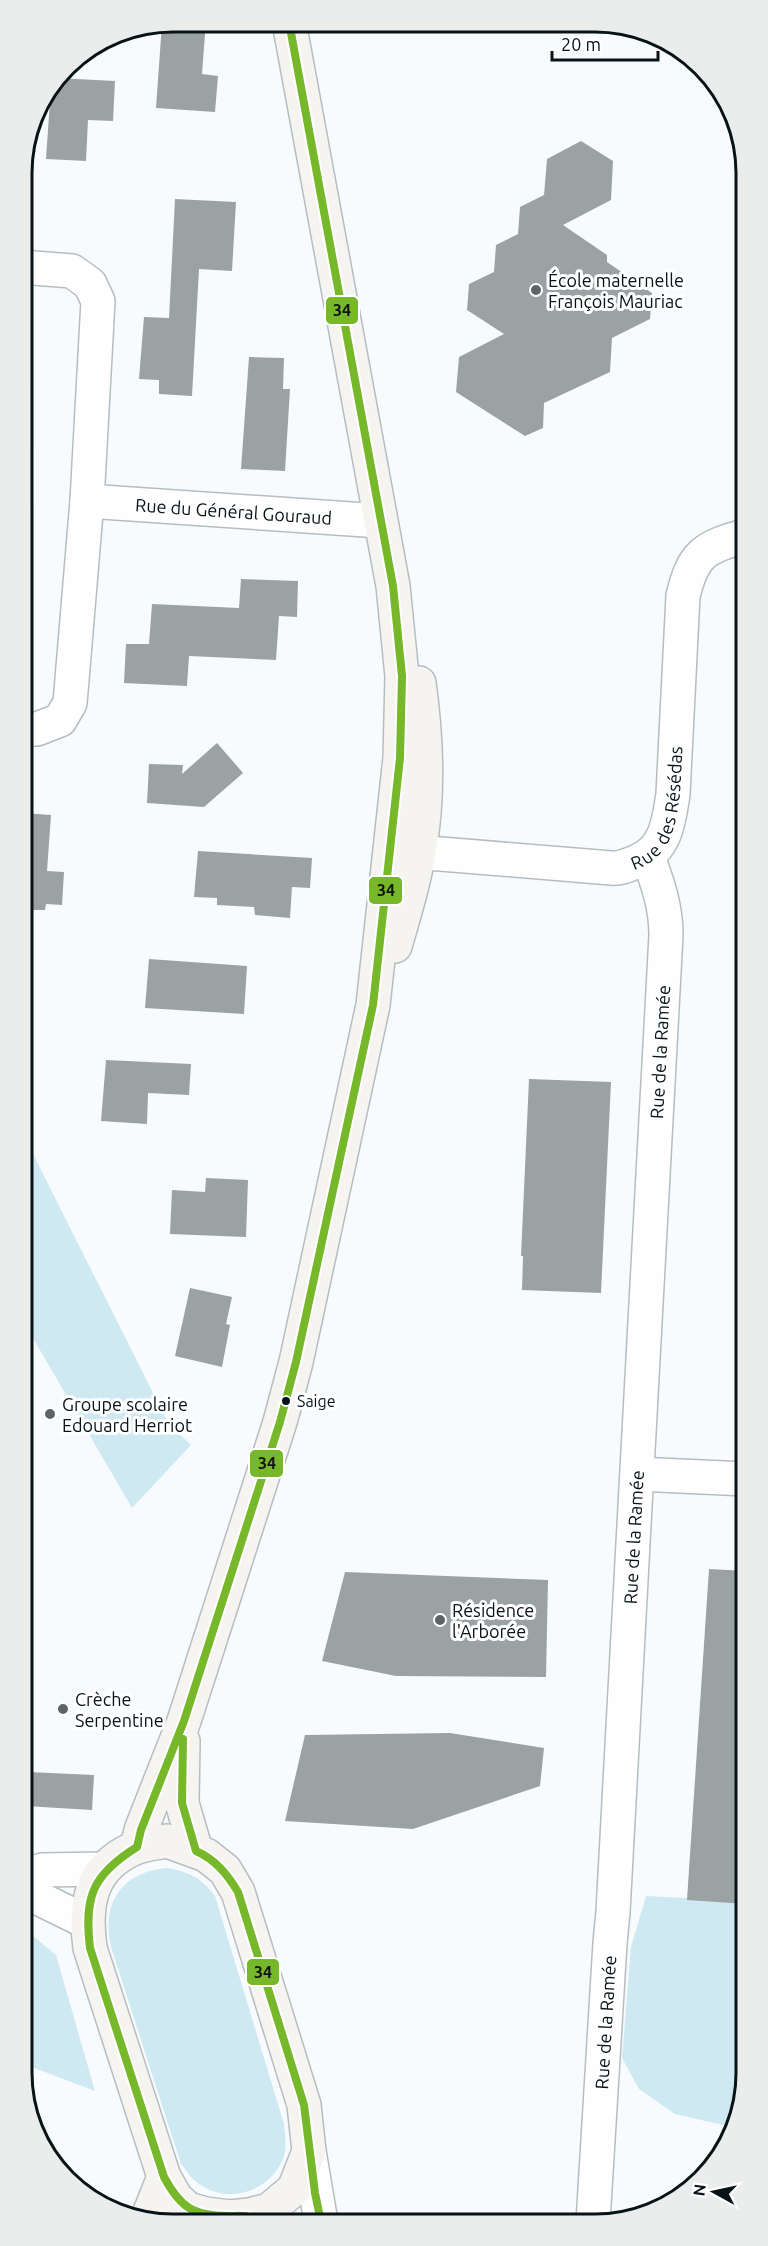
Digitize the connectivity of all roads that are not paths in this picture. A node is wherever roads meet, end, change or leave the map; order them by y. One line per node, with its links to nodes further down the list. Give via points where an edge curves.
1 (291, 32): 4 (main road)
2 (32, 268): 3 (street, via 72,270 90,284 98,301)
3 (87, 501): 4 (street, Rue du Général Gouraud); 6 (street, via 70,703 60,720)
4 (380, 521): 7 (main road, via 393,586 408,630 424,722 424,816)
5 (736, 538): 8 (street, Rue des Résédas, via 717,543 701,555 689,573 683,596 669,826)
6 (32, 729)
7 (405, 853): 8 (street, Rue des Résédas, via 611,868); 11 (main road, via 392,960 373,1005 296,1362)
8 (648, 857): 9 (street, Rue de la Ramée, via 663,895 666,935)
9 (637, 1474): 10 (street); 24 (street, Rue de la Ramée)
10 (736, 1479)
11 (184, 1721): 12 (main road); 13 (main road, via 182,1803)
12 (137, 1847): 13 (main road, via 167,1841); 14 (main road)
13 (196, 1851): 18 (main road, via 225,1870 238,1892 304,2105)
14 (104, 1869): 15 (street, via 42,1870); 17 (main road, via 89,1899)
15 (32, 1875)
16 (32, 1891): 17 (street, via 36,1897)
17 (87, 1922): 19 (main road, via 90,1948)
18 (309, 2151): 22 (main road, via 294,2189); 23 (street)
19 (164, 2177): 20 (main road); 21 (main road)
20 (150, 2213)
21 (184, 2214)
22 (262, 2214)
23 (320, 2214)
24 (593, 2214)

